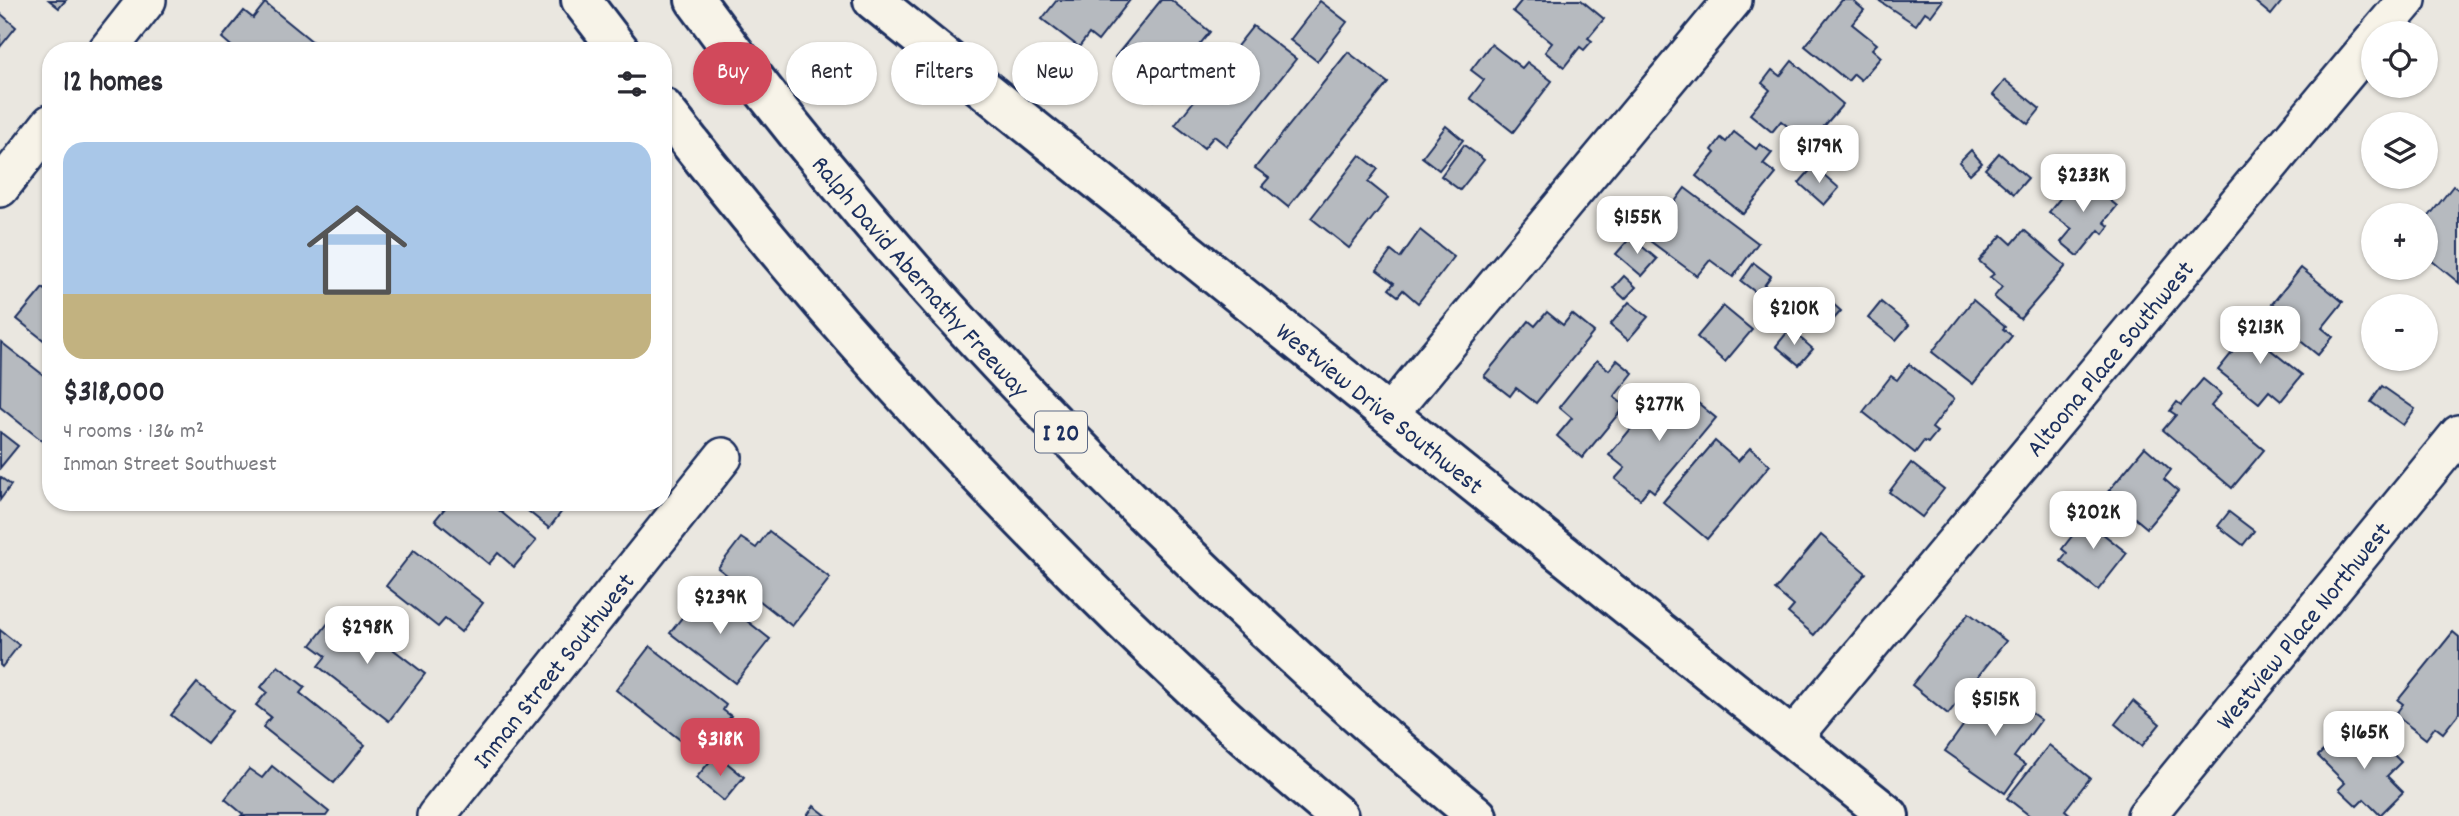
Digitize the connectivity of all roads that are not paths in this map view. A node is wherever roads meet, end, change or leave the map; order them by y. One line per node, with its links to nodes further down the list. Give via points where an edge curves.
1 (147, 0): 8 (street)
2 (581, 0): 9 (main road)
3 (695, 0): 20 (main road, Ralph David Abernathy Freeway / I 20, via 885,240 1062,432 1251,618)
4 (873, 0): 14 (main road, Westview Drive Southwest)
5 (1733, 0): 14 (street)
6 (2407, 0): 7 (street)
7 (2389, 21)
8 (114, 42)
9 (613, 42)
10 (2361, 55): 17 (street, Altoona Place Southwest)
11 (672, 120): 19 (main road, via 842,327 1070,571 1227,721)
12 (42, 134): 13 (street)
13 (0, 188)
14 (1389, 414): 17 (main road, Westview Drive Southwest)
15 (2459, 434): 22 (street, Westview Place Northwest)
16 (723, 457): 18 (street, Inman Street Southwest)
17 (1792, 738): 21 (main road, Westview Drive Southwest)
18 (436, 816)
19 (1338, 816)
20 (1477, 816)
21 (1889, 816)
22 (2146, 816)

